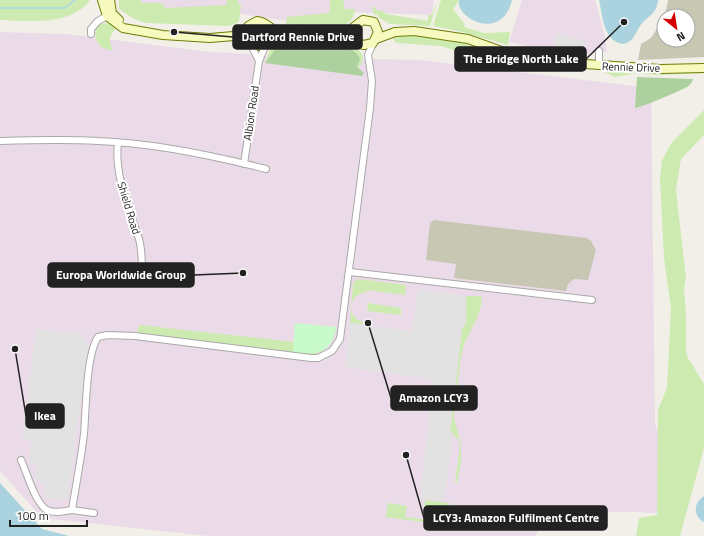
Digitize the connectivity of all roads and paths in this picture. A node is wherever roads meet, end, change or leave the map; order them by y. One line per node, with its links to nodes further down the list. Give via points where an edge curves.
1 (102, 0): 3 (street)
2 (110, 0): 3 (street)
3 (109, 15): 8 (street, via 95,24); 10 (street, via 125,29 163,35 210,38)
4 (376, 25): 5 (street, Rennie Drive, via 363,20); 7 (street, Rennie Drive); 12 (street, via 378,32)
5 (354, 26): 9 (street, Rennie Drive); 14 (street, via 353,33)
6 (270, 29): 10 (street, Rennie Drive, via 265,23 257,21 248,26); 11 (street, Rennie Drive); 13 (street)
7 (395, 32): 12 (street, Rennie Drive); 19 (street, Rennie Drive, via 414,31 468,39 513,55)
8 (91, 34)
9 (337, 34): 11 (street, Rennie Drive); 14 (street, Rennie Drive)
10 (246, 35): 15 (street)
11 (285, 35): 13 (street, Rennie Drive)
12 (375, 41): 14 (street, Rennie Drive, via 367,45); 17 (street)
13 (268, 42): 15 (street, Rennie Drive, via 259,46); 18 (street, Albion Road)
14 (358, 42): 17 (street)
15 (252, 44): 18 (street)
16 (600, 51): 19 (street)
17 (368, 58): 25 (street, via 372,81 370,108)
18 (259, 61): 23 (street, Albion Road)
19 (599, 66): 20 (street, Rennie Drive)
20 (704, 68)
21 (0, 140): 22 (street)
22 (118, 142): 23 (street, via 183,151); 26 (street, Shield Road, via 116,158 139,240)
23 (244, 164): 24 (street)
24 (266, 169)
25 (350, 272): 27 (street); 29 (street, via 340,339 332,351 318,358 135,336 98,337 94,343 89,370 84,436)
26 (142, 273)
27 (592, 300)
28 (21, 460): 29 (street, via 41,505 53,512)
29 (72, 510): 30 (street)
30 (94, 512)

